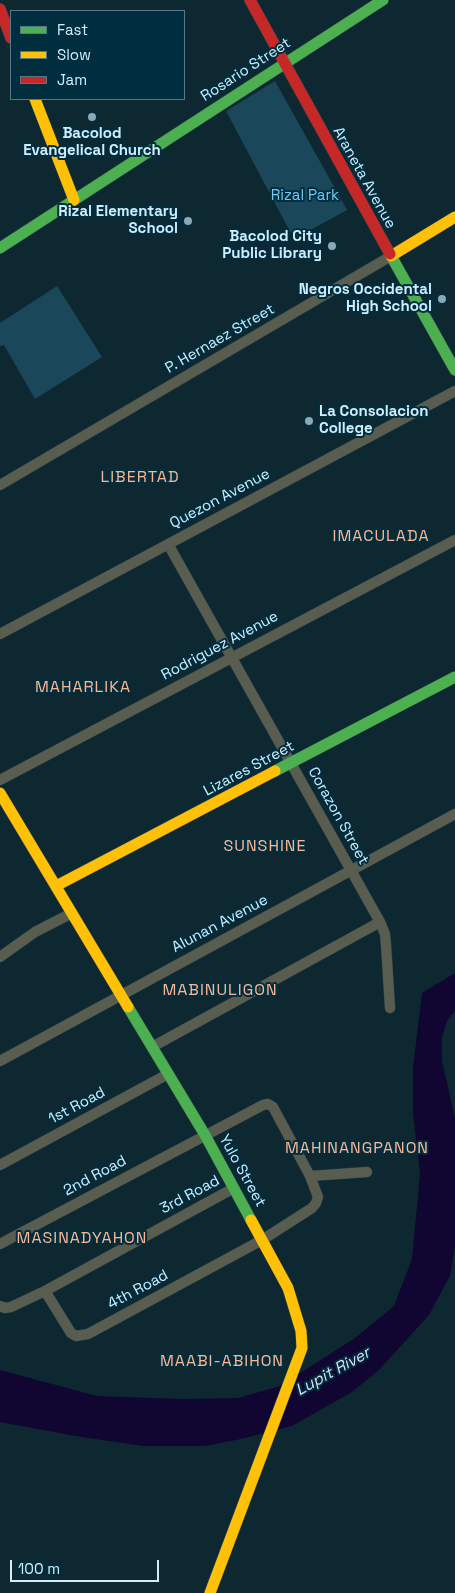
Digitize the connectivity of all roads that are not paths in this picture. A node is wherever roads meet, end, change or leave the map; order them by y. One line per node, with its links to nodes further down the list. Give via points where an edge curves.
1 (250, 0): 5 (street, Araneta Avenue)
2 (383, 0): 5 (street, Rosario Street)
3 (0, 9): 4 (street)
4 (10, 35)
5 (284, 63): 7 (street, Rosario Street); 10 (street, Araneta Avenue)
6 (35, 100): 7 (street)
7 (74, 200): 9 (street, Rosario Street)
8 (455, 217): 10 (street, P. Hernaez Street)
9 (0, 248)
10 (391, 256): 11 (street, Araneta Avenue); 13 (street, P. Hernaez Street)
11 (455, 370)
12 (455, 390): 15 (street, Quezon Avenue)
13 (0, 485)
14 (455, 540): 17 (street, Rodriguez Avenue)
15 (168, 544): 16 (street, Quezon Avenue); 17 (street, Corazon Street)
16 (0, 634)
17 (231, 657): 19 (street, Corazon Street); 20 (street, Rodriguez Avenue)
18 (455, 676): 19 (street, Lizares Street)
19 (292, 764): 23 (street, Corazon Street); 24 (street, Lizares Street)
20 (0, 780)
21 (0, 793): 24 (street, Yulo Street)
22 (455, 814): 23 (street, Alunan Avenue)
23 (351, 870): 26 (street, Corazon Street); 28 (street, Alunan Avenue)
24 (56, 886): 25 (street, Yulo Street)
25 (72, 914): 27 (street, via 35,932); 28 (street, Yulo Street)
26 (380, 922): 29 (street, Corazon Street, via 386,945); 30 (street)
27 (0, 957)
28 (121, 995): 30 (street, Yulo Street); 31 (street, Alunan Avenue)
29 (390, 1008)
30 (152, 1047): 32 (street, Yulo Street)
31 (0, 1061)
32 (168, 1074): 33 (street, Yulo Street); 34 (street, 1st Road)
33 (205, 1135): 36 (street, 2nd Road, via 268,1104 273,1107); 37 (street, Yulo Street); 39 (street, 2nd Road)
34 (0, 1165)
35 (367, 1172): 36 (street)
36 (310, 1176): 38 (street, 4th Road, via 318,1197 316,1203)
37 (234, 1188): 38 (street, Yulo Street); 40 (street, 3rd Road)
38 (262, 1240): 40 (street, 4th Road, via 83,1336 71,1333); 42 (street, Yulo Street, via 288,1288 301,1331 302,1348)
39 (0, 1244)
40 (45, 1291): 41 (street, 3rd Road, via 11,1307)
41 (0, 1306)
42 (210, 1593)

